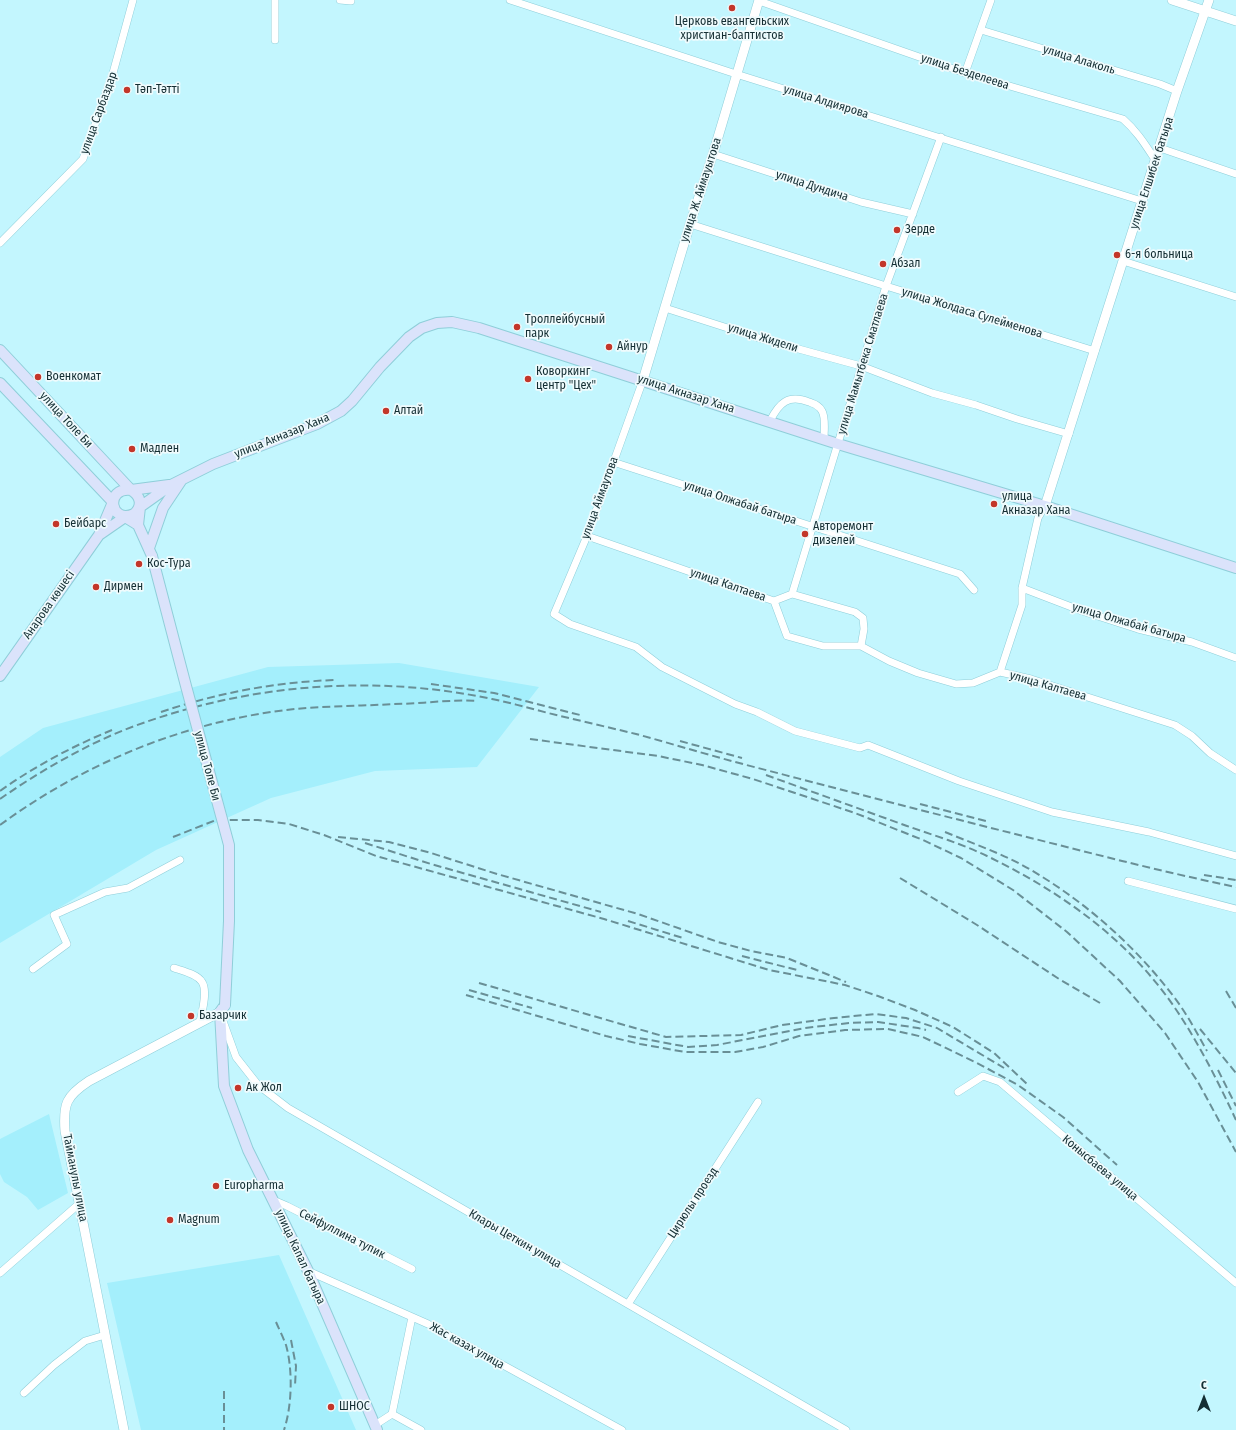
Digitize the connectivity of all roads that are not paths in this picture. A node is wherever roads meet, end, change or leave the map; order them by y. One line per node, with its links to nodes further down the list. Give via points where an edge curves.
1 (133, 0): 25 (street, улица Сарбаздар, via 114,73 83,159)
2 (276, 0): 13 (street)
3 (340, 0): 4 (street)
4 (351, 0)
5 (510, 0): 14 (street, улица Алдиярова)
6 (991, 0): 12 (street)
7 (1172, 0): 10 (street)
8 (1209, 0): 10 (street, улица Елшибек батыра)
9 (759, 1): 14 (street, улица Ж. Аймауытова); 15 (street, улица Безделеева)
10 (1205, 11): 11 (street); 16 (street, улица Елшибек батыра)
11 (1236, 21)
12 (981, 30): 15 (street); 16 (street, улица Алаколь, via 1160,84)
13 (275, 40)
14 (736, 74): 17 (street, улица Алдиярова); 19 (street, улица Ж. Аймауытова)
15 (965, 74): 20 (street, улица Безделеева, via 1123,119)
16 (1177, 92): 18 (street, улица Елшибек батыра)
17 (941, 137): 22 (street, улица Алдиярова); 23 (street, улица Мамытбека Сматлаева)
18 (1160, 148): 20 (street, улица Елшибек батыра); 21 (street)
19 (713, 154): 23 (street, улица Дундича, via 861,202); 24 (street, улица Ж. Аймауытова)
20 (1156, 161): 22 (street, улица Елшибек батыра)
21 (1236, 174)
22 (1142, 201): 26 (street, улица Елшибек батыра)
23 (913, 214): 27 (street, улица Мамытбека Сматлаева)
24 (690, 224): 27 (street, улица Жолдаса Сулейменова); 29 (street, улица Ж. Аймауытова)
25 (0, 243)
26 (1124, 261): 28 (street); 31 (street, улица Елшибек батыра)
27 (886, 286): 31 (street, улица Жолдаса Сулейменова); 32 (street, улица Мамытбека Сматлаева)
28 (1236, 297)
29 (665, 308): 32 (street, улица Жидели, via 762,339); 33 (street, улица Ж. Аймауытова)
30 (0, 350): 42 (main road, улица Толе Би)
31 (1095, 350): 36 (street, улица Елшибек батыра)
32 (861, 366): 36 (street, улица Жидели, via 932,393); 38 (street, улица Мамытбека Сматлаева)
33 (642, 380): 35 (main road, улица Акназар Хана); 39 (street, улица Аймаутова); 40 (main road, улица Акназар Хана, via 479,328 452,322 437,323 422,328 408,337 341,412)
34 (0, 383): 43 (main road, улица Толе Би)
35 (770, 421): 37 (main road, улица Акназар Хана); 37 (street, via 781,405 790,400 800,399 822,410)
36 (1068, 434): 44 (street, улица Елшибек батыра)
37 (824, 439): 38 (main road, улица Акназар Хана)
38 (838, 444): 44 (main road, улица Акназар Хана); 48 (street, улица Мамытбека Сматлаева)
39 (613, 462): 48 (street, улица Олжабай батыра); 50 (street, улица Аймаутова)
40 (182, 479): 41 (main road, улица Акназар Хана); 51 (main road, via 163,508)
41 (171, 484): 42 (main road, улица Акназар Хана); 45 (main road, улица Акназар Хана)
42 (131, 490): 43 (main road, via 116,494); 45 (main road, via 138,497)
43 (113, 502): 46 (main road, via 115,511); 49 (main road)
44 (1045, 506): 52 (main road, улица Акназар Хана); 53 (street, via 1038,518)
45 (140, 507): 46 (main road, via 134,514); 47 (main road)
46 (125, 517): 47 (main road); 49 (main road)
47 (138, 525): 51 (main road, улица Толе Би)
48 (813, 526): 54 (street, улица Олжабай батыра, via 960,574); 55 (street, улица Мамытбека Сматлаева)
49 (99, 535): 60 (main road, Анарова көшесі)
50 (587, 536): 56 (street, улица Калтаева); 62 (street, улица Аймаутова, via 554,614 570,624 636,647 662,667 734,704 795,730 860,748 868,745 959,781 1052,812 1149,832)
51 (151, 552): 68 (main road, улица Толе Би, bridge, via 229,845 229,921)
52 (1236, 568)
53 (1022, 588): 58 (street, улица Олжабай батыра, via 1082,611 1138,629 1192,642); 59 (street, via 1022,605)
54 (974, 590)
55 (792, 594): 56 (street, улица Калтаева); 57 (street, via 855,612 863,618)
56 (774, 600): 57 (street, via 787,636 823,646)
57 (861, 646): 59 (street, улица Калтаева, via 918,673 956,684 973,683)
58 (1236, 658)
59 (1000, 672): 61 (street, улица Калтаева, via 1032,679 1175,725)
60 (0, 676)
61 (1236, 770)
62 (1236, 856)
63 (180, 860): 67 (street, via 128,888 106,892 54,915 67,944)
64 (1128, 881): 65 (street)
65 (1236, 908)
66 (174, 968): 69 (street, via 202,981 204,998)
67 (33, 969)
68 (223, 1008): 69 (street, Тайманулы улица); 72 (main road, улица Капал батыра, via 224,1086 248,1150); 78 (street, Клары Цеткин улица, via 236,1057 258,1085 288,1108)
69 (200, 1022): 73 (street, Тайманулы улица, via 89,1081 72,1094 66,1103 65,1132)
70 (958, 1092): 77 (street, Конысбаева улица, via 982,1076 1000,1082)
71 (758, 1102): 78 (street, Цирюлы проезд)
72 (272, 1200): 74 (street, Сейфуллина тупик); 75 (main road, улица Капал батыра)
73 (80, 1204): 76 (street); 80 (street, Тайманулы улица)
74 (412, 1269)
75 (308, 1271): 79 (street, Жас казах улица); 83 (main road, улица Капал батыра)
76 (0, 1273)
77 (1236, 1283)
78 (628, 1304): 87 (street, Клары Цеткин улица)
79 (412, 1317): 82 (street); 86 (street, Жас казах улица)
80 (105, 1335): 81 (street, via 85,1341); 84 (street, Тайманулы улица)
81 (24, 1393)
82 (392, 1414): 83 (street); 85 (street)
83 (376, 1428)
84 (124, 1430)
85 (421, 1430)
86 (622, 1430)
87 (846, 1430)

